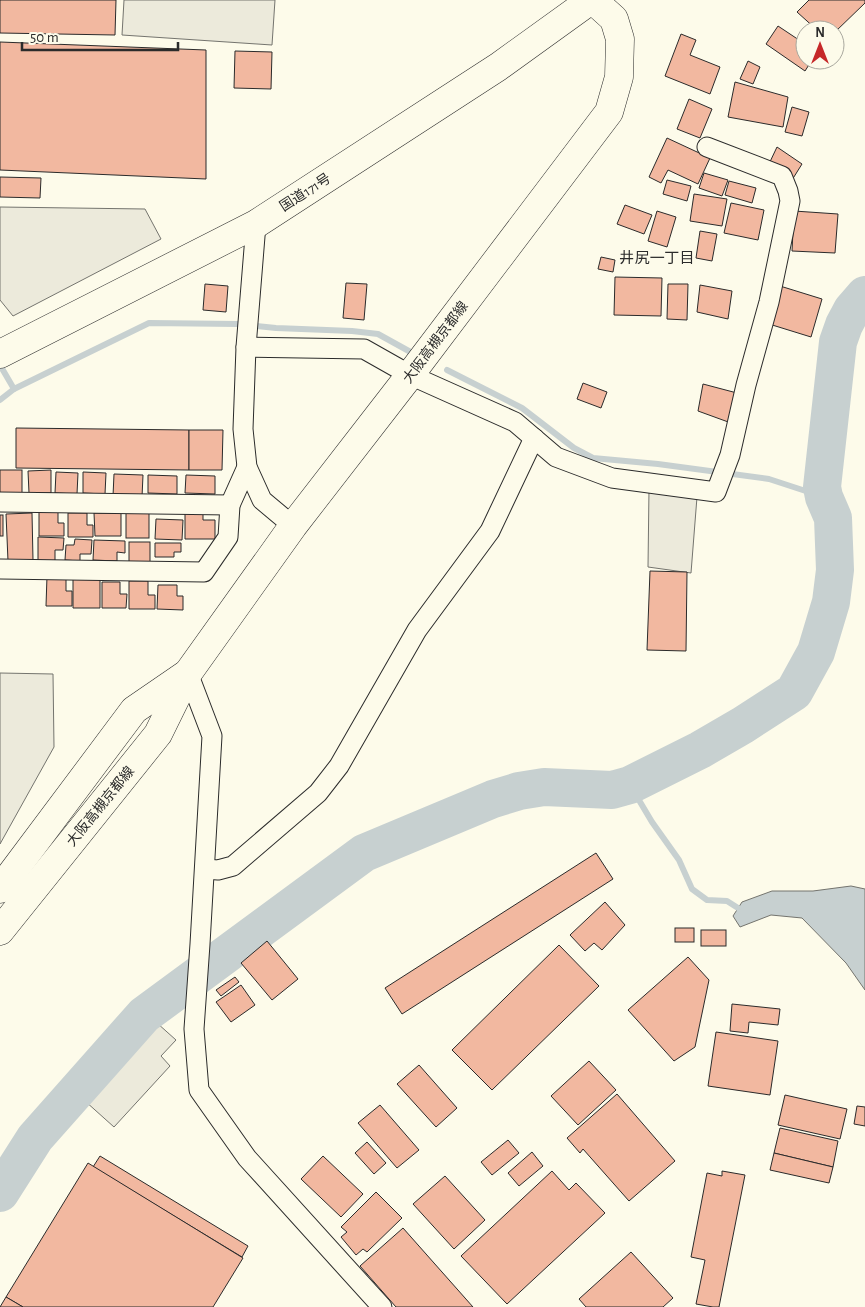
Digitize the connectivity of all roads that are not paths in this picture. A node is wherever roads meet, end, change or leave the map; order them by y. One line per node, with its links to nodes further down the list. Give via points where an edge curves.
1 (592, 0): 3 (main road, 国道171号, via 498,67); 6 (main road, 大阪高槻京都線, via 614,19 620,39 619,77 609,112)
2 (707, 148): 7 (street, via 782,176 790,201 769,302 728,459 716,492 612,478 556,457)
3 (256, 224): 4 (street); 5 (main road, 国道171号)
4 (246, 343): 6 (street, via 364,349); 8 (street, via 243,429)
5 (0, 354)
6 (410, 375): 7 (street, via 515,422); 11 (main road, 大阪高槻京都線)
7 (534, 438): 14 (street, via 490,531 417,630 338,766 318,793 233,866)
8 (248, 467): 10 (street); 11 (street, via 262,500)
9 (0, 502): 10 (street)
10 (230, 504): 12 (street, via 228,537 204,572)
11 (293, 526): 13 (main road, 大阪高槻京都線)
12 (0, 569)
13 (188, 673): 14 (street, via 212,736); 15 (main road, 大阪高槻京都線, via 134,710); 16 (main road, 大阪高槻京都線, via 158,734)
14 (205, 869): 17 (street, via 194,1029 199,1090 247,1158)
15 (0, 889)
16 (0, 931)
17 (382, 1307)

